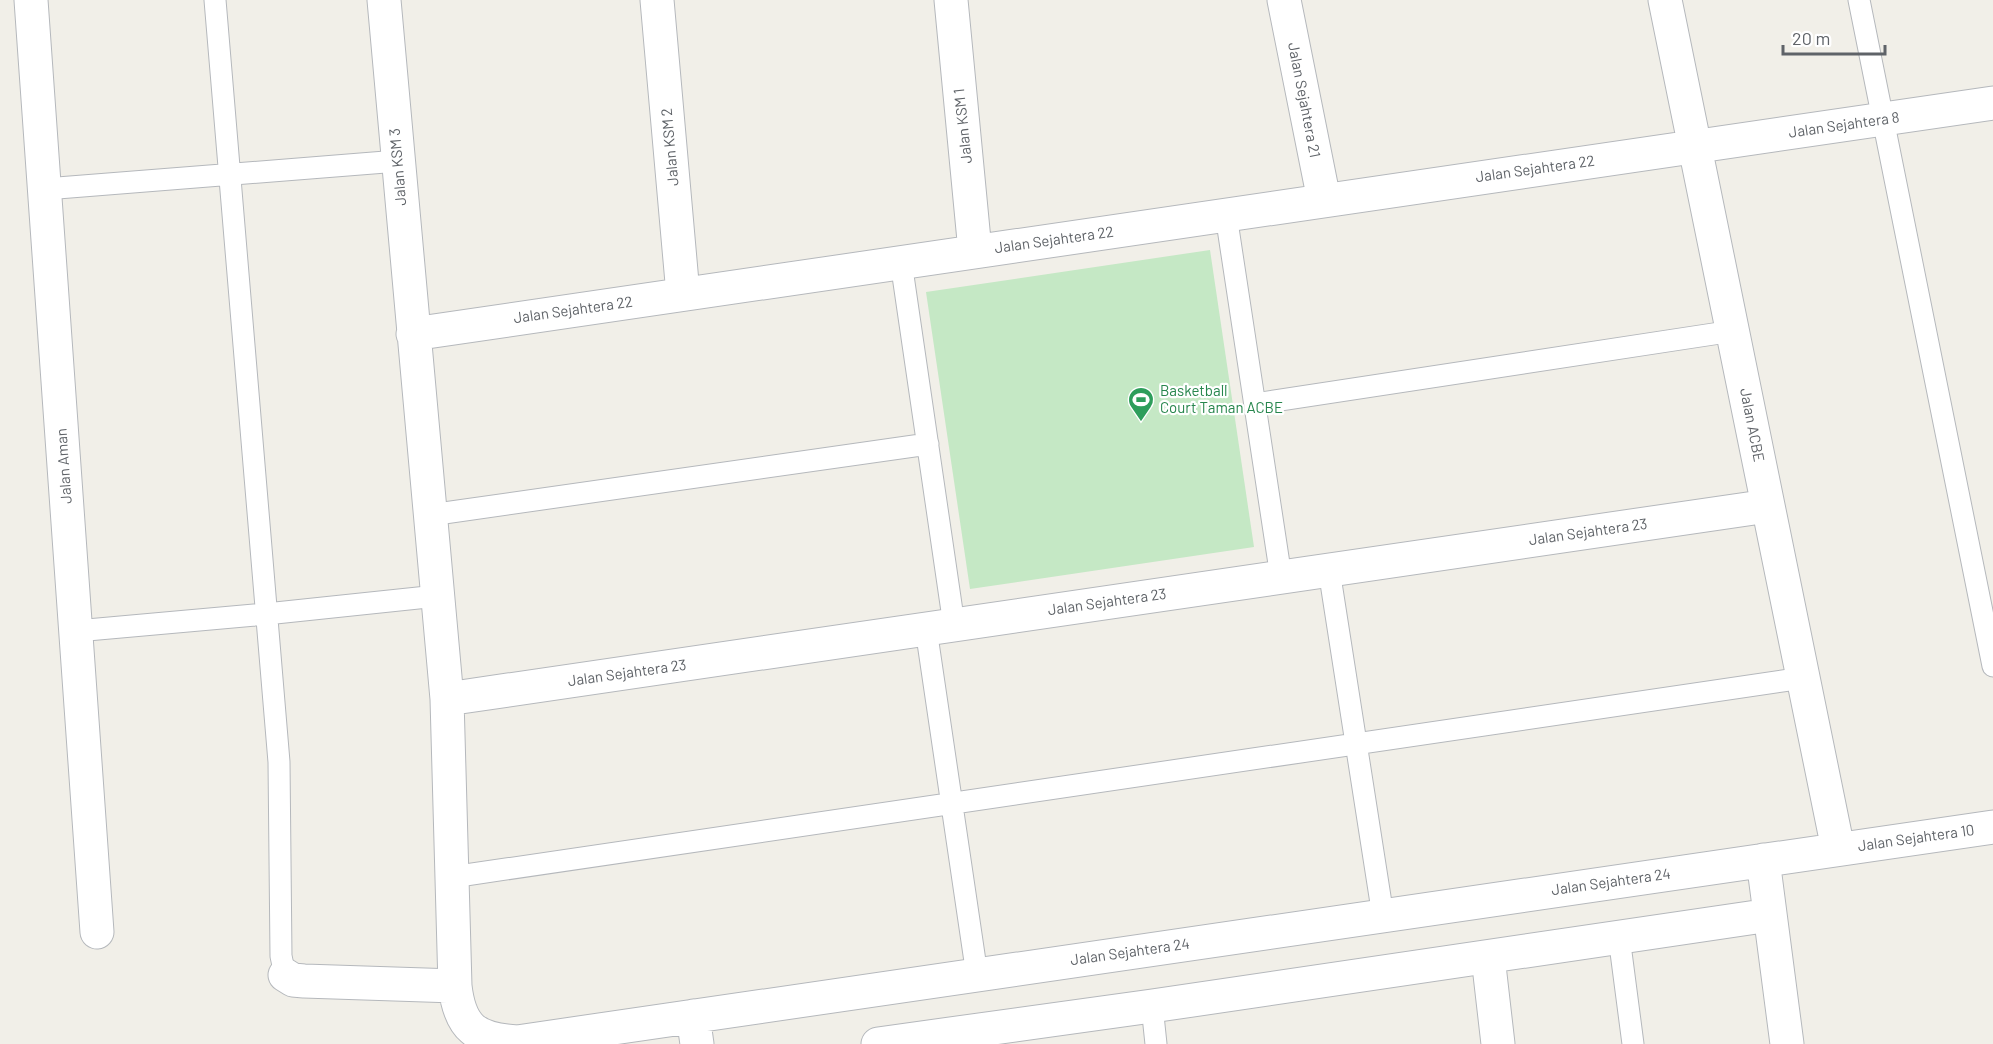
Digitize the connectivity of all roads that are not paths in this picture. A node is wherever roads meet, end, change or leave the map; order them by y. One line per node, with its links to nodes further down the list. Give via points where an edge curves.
1 (31, 0): 14 (street, Jalan Aman)
2 (215, 0): 13 (lane)
3 (384, 0): 12 (street, Jalan KSM 3)
4 (657, 0): 19 (street, Jalan KSM 2)
5 (951, 0): 17 (street, Jalan KSM 1)
6 (1284, 0): 15 (street, Jalan Sejahtera 21)
7 (1665, 0): 11 (street, Jalan ACBE)
8 (1859, 0): 10 (lane)
9 (1993, 103): 10 (street, Jalan Sejahtera 8)
10 (1883, 119): 11 (street, Jalan Sejahtera 8); 32 (lane)
11 (1695, 146): 15 (street, Jalan Sejahtera 22); 20 (street, Jalan ACBE)
12 (398, 161): 13 (lane); 21 (street, Jalan KSM 3)
13 (229, 175): 14 (lane); 29 (lane)
14 (45, 189): 31 (street, Jalan Aman)
15 (1324, 200): 16 (street, Jalan Sejahtera 22)
16 (1226, 215): 17 (street, Jalan Sejahtera 22); 22 (lane)
17 (975, 251): 18 (street, Jalan Sejahtera 22)
18 (901, 262): 19 (street, Jalan Sejahtera 22); 23 (lane)
19 (683, 294): 21 (street, Jalan Sejahtera 22)
20 (1733, 332): 22 (lane); 24 (street, Jalan ACBE)
21 (413, 334): 25 (street, Jalan KSM 3)
22 (1255, 404): 27 (lane)
23 (928, 444): 25 (lane); 30 (lane)
24 (1768, 506): 26 (street, Jalan Sejahtera 23); 33 (street, Jalan ACBE)
25 (430, 515): 28 (street, Jalan KSM 3)
26 (1329, 570): 27 (street, Jalan Sejahtera 23); 35 (lane)
27 (1281, 577): 30 (street, Jalan Sejahtera 23)
28 (437, 596): 29 (lane); 34 (street, Jalan KSM 3)
29 (266, 614): 31 (lane); 46 (lane, via 279,762 281,956)
30 (940, 627): 34 (street, Jalan Sejahtera 23); 36 (lane)
31 (76, 631): 43 (street, Jalan Aman)
32 (1993, 666)
33 (1803, 678): 35 (lane); 38 (street, Jalan ACBE)
34 (447, 699): 40 (street, Jalan Sejahtera 24)
35 (1356, 743): 36 (lane); 42 (lane)
36 (952, 803): 40 (lane); 47 (lane)
37 (1993, 827): 38 (street, Jalan Sejahtera 10)
38 (1838, 849): 39 (street, Jalan Sejahtera 24)
39 (1763, 860): 41 (street); 42 (street, Jalan Sejahtera 24)
40 (452, 877): 48 (street, Jalan Sejahtera 24)
41 (1770, 915): 44 (street); 55 (street)
42 (1383, 916): 47 (street, Jalan Sejahtera 24)
43 (97, 932)
44 (1619, 937): 45 (street); 54 (lane)
45 (1488, 957): 49 (street); 53 (street)
46 (285, 975): 48 (street, via 303,981)
47 (978, 975): 50 (street, Jalan Sejahtera 24)
48 (455, 986): 50 (street, Jalan Sejahtera 24, via 464,1022 478,1034 495,1040 517,1042)
49 (1152, 1006): 51 (street); 52 (lane)
50 (695, 1030)
51 (878, 1044)
52 (1156, 1044)
53 (1498, 1044)
54 (1633, 1044)
55 (1787, 1044)

